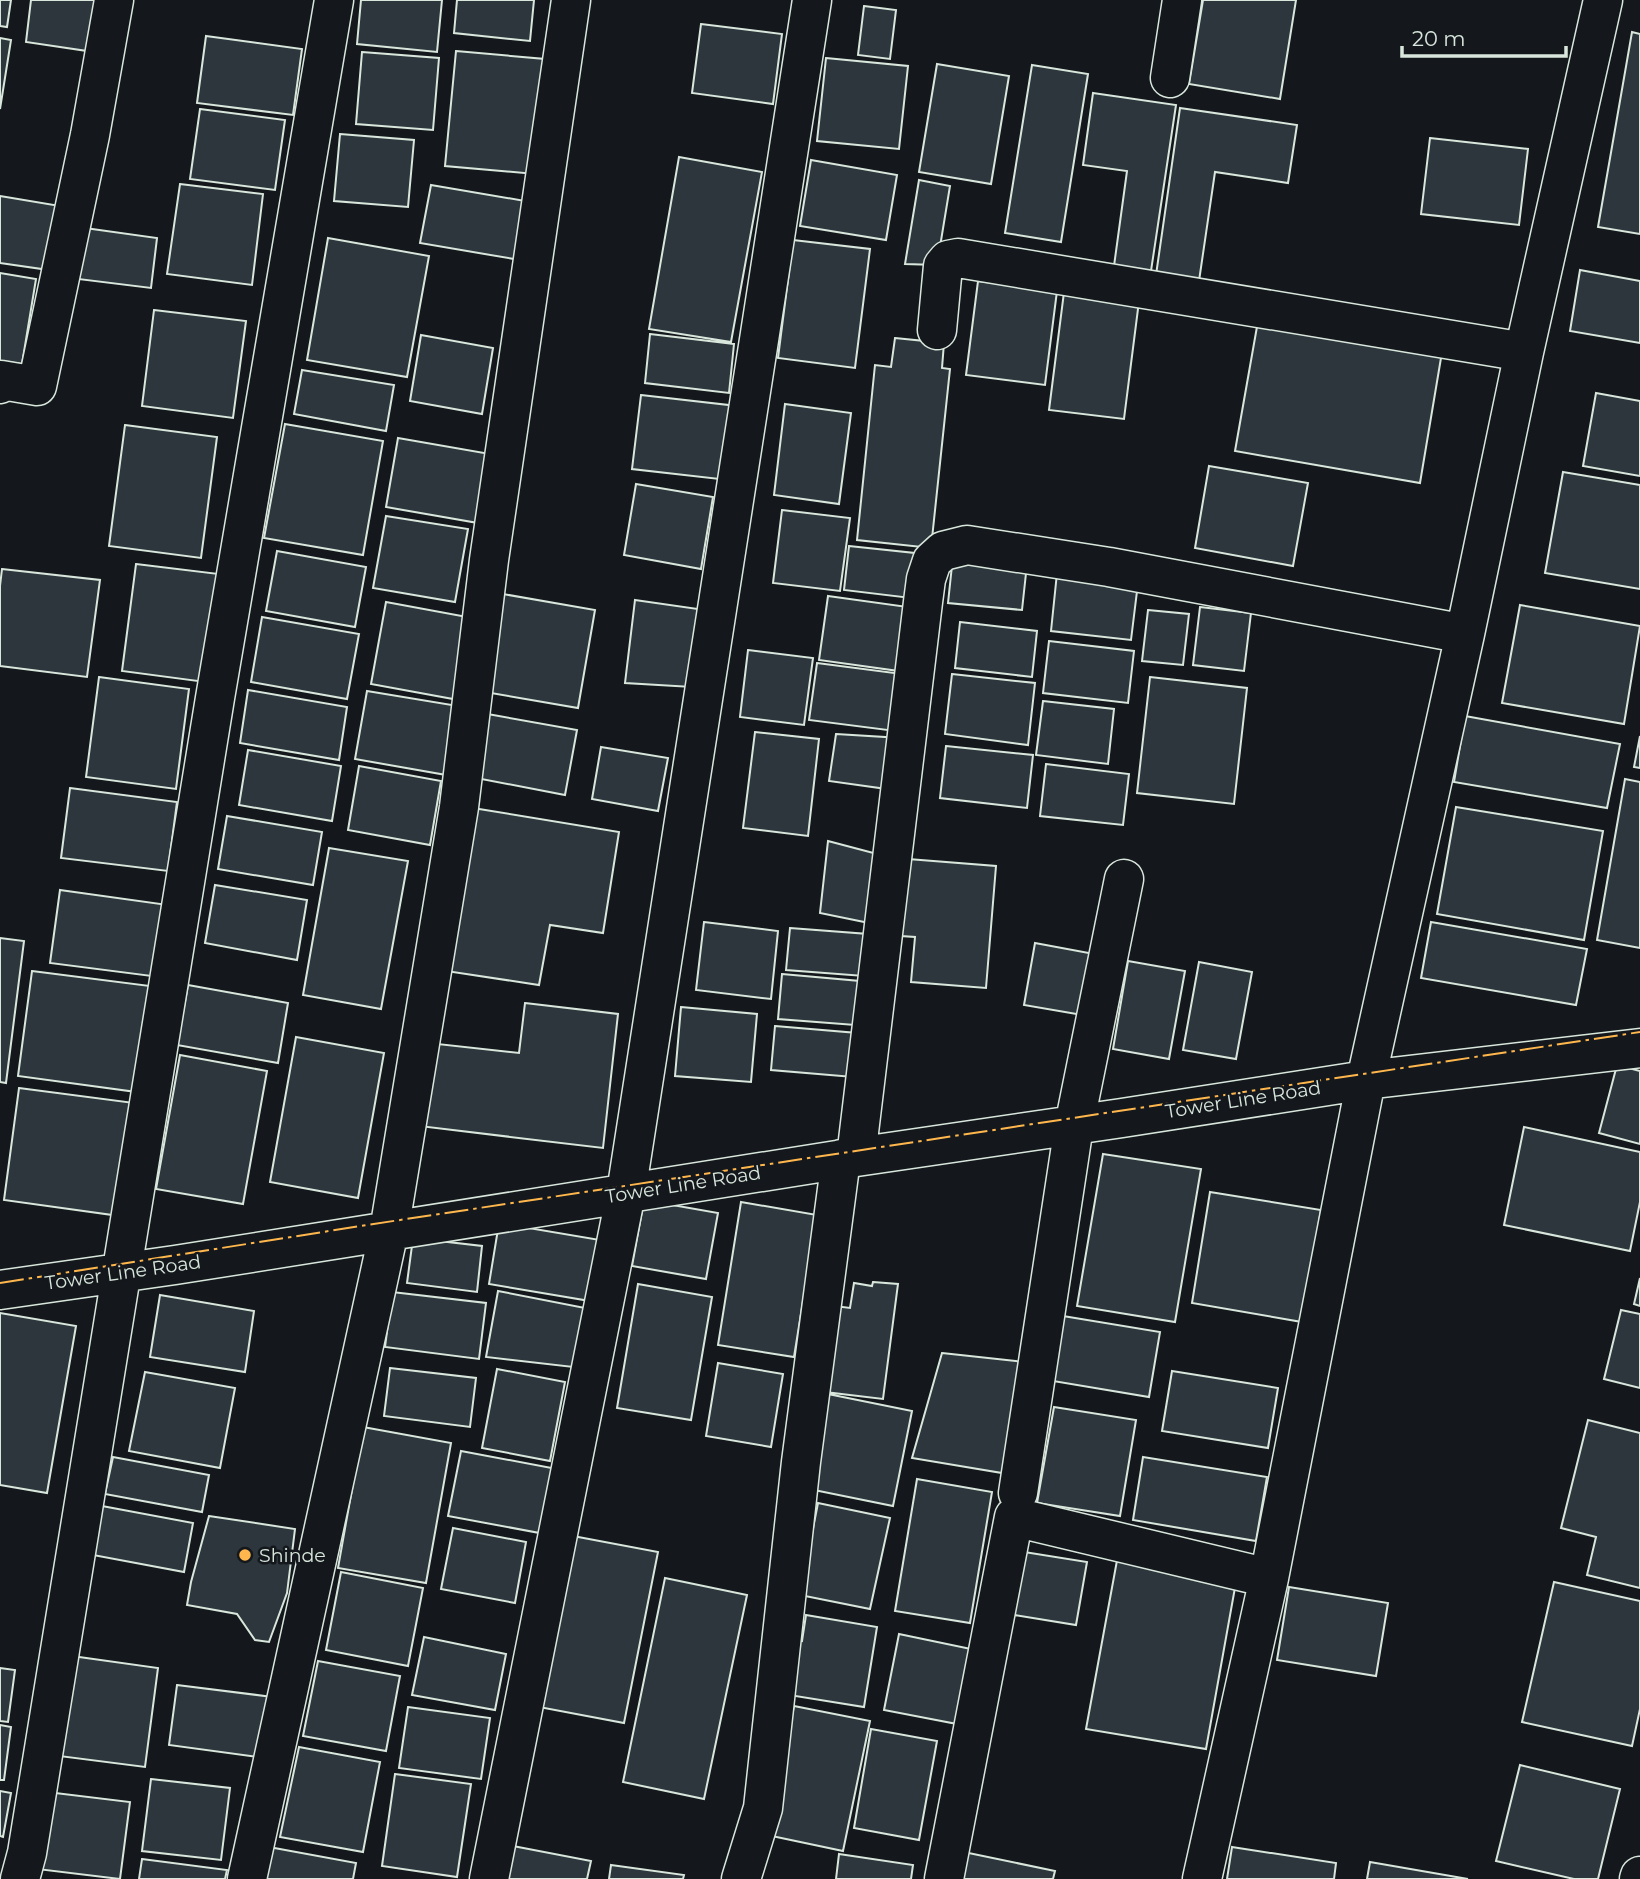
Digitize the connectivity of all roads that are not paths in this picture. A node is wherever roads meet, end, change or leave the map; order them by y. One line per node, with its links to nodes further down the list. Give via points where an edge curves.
1 (114, 0): 10 (street, via 37,386 1,380)
2 (334, 0): 19 (street)
3 (571, 0): 18 (street, via 489,560 459,807)
4 (812, 0): 17 (street)
5 (1182, 0): 7 (street)
6 (1603, 0): 9 (street)
7 (1170, 78)
8 (937, 330): 9 (street, via 943,266 958,258)
9 (1524, 352): 11 (street)
10 (0, 384)
11 (1465, 634): 14 (street); 16 (street, via 1109,567 967,545 943,551 932,561 926,579)
12 (1124, 880): 15 (street)
13 (1640, 1048): 14 (street, Tower Line Road)
14 (1366, 1080): 15 (street, Tower Line Road); 22 (street)
15 (1074, 1126): 16 (street, Tower Line Road); 21 (street)
16 (848, 1158): 17 (street, Tower Line Road); 26 (street, via 801,1462 763,1808)
17 (626, 1193): 18 (street, Tower Line Road); 25 (street)
18 (389, 1231): 19 (street, Tower Line Road); 24 (street)
19 (122, 1272): 20 (street, Tower Line Road); 23 (street)
20 (0, 1290)
21 (1018, 1493)
22 (1269, 1578): 27 (street, via 1014,1517); 28 (street)
23 (20, 1879)
24 (247, 1879)
25 (489, 1879)
26 (741, 1879)
27 (944, 1879)
28 (1202, 1879)

